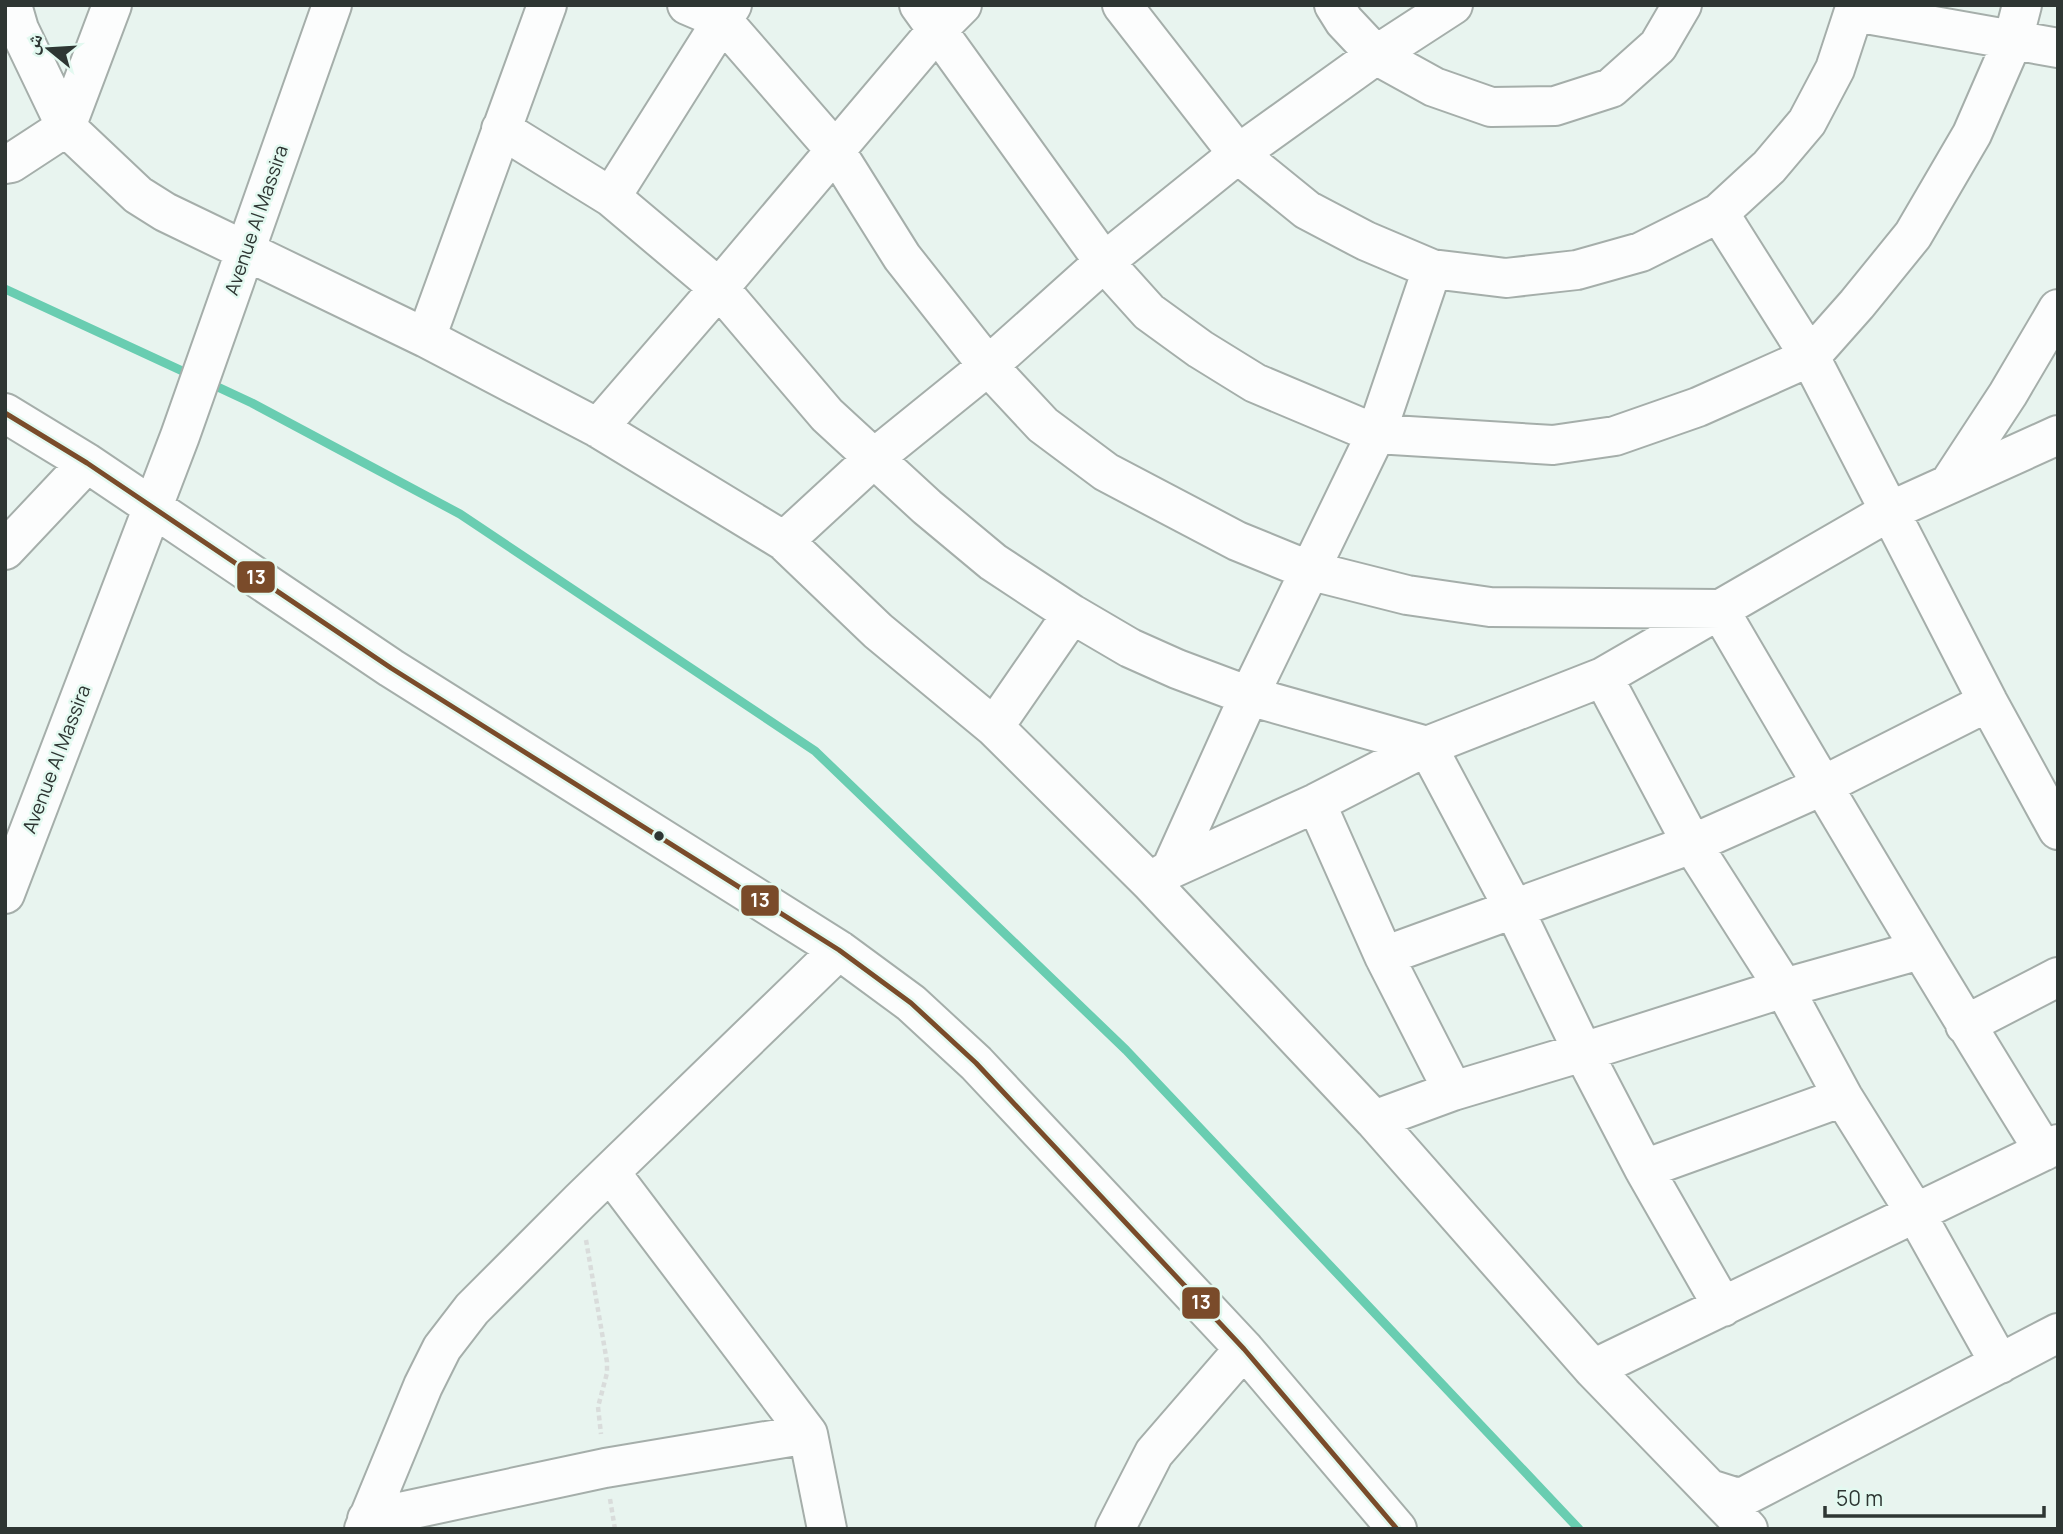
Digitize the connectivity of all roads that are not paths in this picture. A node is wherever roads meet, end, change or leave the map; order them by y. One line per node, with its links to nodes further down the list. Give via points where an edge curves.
1 (12, 5): 16 (street)
2 (112, 5): 16 (street)
3 (332, 5): 23 (street, Avenue Al Massira)
4 (547, 5): 17 (street)
5 (687, 5): 11 (street)
6 (1122, 5): 19 (street)
7 (1334, 5): 15 (street)
8 (1453, 5): 15 (street)
9 (1682, 5): 15 (street, via 1658,46 1611,88 1555,106 1491,107 1434,88)
10 (1856, 9): 13 (street); 22 (street, via 1835,69 1807,122 1769,167)
11 (727, 13): 18 (street); 21 (street)
12 (940, 13): 18 (street); 24 (street)
13 (2018, 22): 14 (street); 29 (street, via 1972,134 1913,234)
14 (2058, 48)
15 (1376, 55): 19 (street)
16 (66, 127): 20 (street); 23 (street, via 138,195)
17 (501, 129): 21 (street); 28 (street)
18 (835, 150): 26 (street); 30 (street, via 902,257)
19 (1237, 154): 24 (street); 25 (street, via 1307,210)
20 (5, 164)
21 (611, 197): 26 (street)
22 (1719, 213): 25 (street, via 1641,252 1577,270 1506,278); 29 (street)
23 (245, 251): 28 (street); 38 (street, Avenue Al Massira)
24 (1104, 262): 30 (street); 33 (street, via 1149,312 1200,349 1255,383)
25 (1433, 270): 33 (street)
26 (719, 288): 32 (street); 35 (street, via 827,415)
27 (2058, 309): 37 (street)
28 (426, 338): 32 (street)
29 (1810, 357): 33 (street, via 1698,407 1615,436 1553,445); 39 (street)
30 (988, 366): 35 (street); 42 (street, via 1043,425 1106,472 1237,541)
31 (5, 413): 36 (street)
32 (598, 428): 40 (street)
33 (1376, 434): 42 (street)
34 (2058, 435): 37 (street)
35 (873, 459): 40 (street); 44 (street, via 993,562)
36 (87, 463): 38 (street); 41 (street)
37 (1949, 484): 39 (street)
38 (151, 507): 55 (street, Avenue Al Massira); 57 (street, via 391,668)
39 (1890, 511): 43 (street); 47 (street)
40 (784, 541): 48 (street, via 878,631)
41 (5, 550)
42 (1308, 570): 43 (street, via 1407,595 1490,607); 46 (street)
43 (1719, 609): 45 (street); 50 (street)
44 (1072, 614): 46 (street, via 1129,648); 48 (street)
45 (1603, 677): 49 (street); 53 (street)
46 (1249, 696): 49 (street); 54 (street)
47 (1988, 702): 50 (street); 52 (street)
48 (994, 727): 54 (street)
49 (1427, 746): 51 (street); 56 (street)
50 (1822, 786): 53 (street); 58 (street)
51 (1316, 803): 54 (street); 59 (street)
52 (2058, 830)
53 (1692, 844): 56 (street); 61 (street)
54 (1160, 876): 66 (street)
55 (5, 894)
56 (1514, 909): 59 (street); 63 (street)
57 (839, 950): 69 (street); 73 (street, via 911,1003 976,1063)
58 (1920, 950): 61 (street); 62 (street)
59 (1384, 956): 64 (street)
60 (2058, 977): 62 (street)
61 (1784, 988): 63 (street); 65 (street)
62 (1965, 1025): 67 (street)
63 (1583, 1052): 64 (street); 68 (street)
64 (1453, 1091): 66 (street)
65 (1843, 1097): 68 (street); 70 (street)
66 (1374, 1119): 75 (street)
67 (2051, 1148): 70 (street)
68 (1644, 1169): 71 (street)
69 (610, 1172): 76 (street); 78 (street, via 472,1310 442,1348)
70 (1916, 1214): 71 (street); 74 (street)
71 (1723, 1307): 75 (street)
72 (2058, 1334): 74 (street)
73 (1244, 1349): 80 (street, via 1154,1453); 81 (street)
74 (2000, 1364): 77 (street, via 1745,1496)
75 (1593, 1369): 77 (street)
76 (808, 1434): 78 (street, via 605,1468); 79 (street)
77 (1713, 1490): 82 (street)
78 (366, 1524)
79 (827, 1529)
80 (1115, 1529)
81 (1397, 1529)
82 (1748, 1529)

